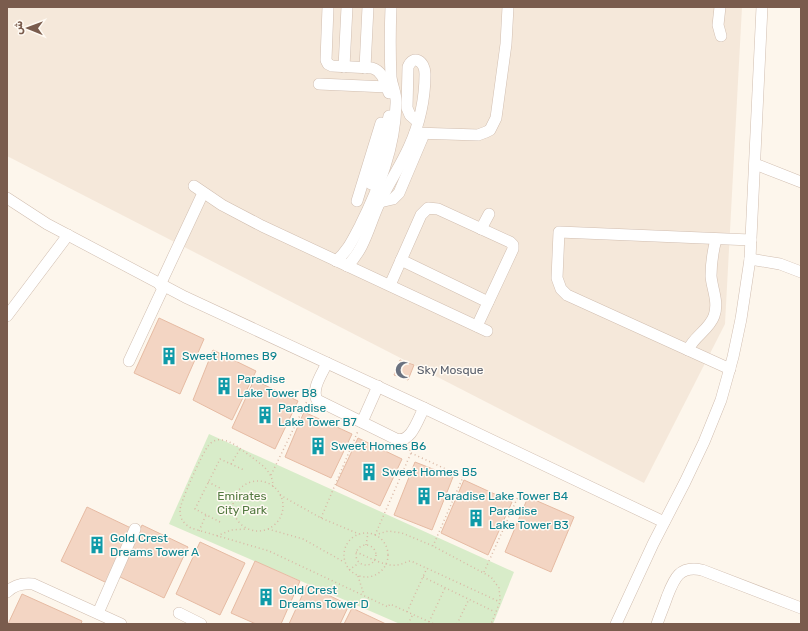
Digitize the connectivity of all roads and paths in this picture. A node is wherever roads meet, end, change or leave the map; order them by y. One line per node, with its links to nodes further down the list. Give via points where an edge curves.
1 (328, 7): 9 (street, via 327,62 332,66)
2 (347, 7): 9 (street)
3 (368, 7): 10 (street)
4 (391, 7): 16 (street, via 390,59 396,100 395,119)
5 (508, 7): 15 (street, via 506,44 493,126 478,135)
6 (720, 7): 8 (street, via 718,18)
7 (762, 7): 17 (street)
8 (721, 36)
9 (344, 67): 10 (street)
10 (366, 68): 12 (street, via 379,71)
11 (319, 84): 12 (street)
12 (387, 87): 16 (street, via 390,107)
13 (383, 114): 16 (street)
14 (418, 122): 14 (street, via 423,102 425,70 422,62 416,60 410,62 408,67 407,108 412,118); 15 (street)
15 (419, 134): 21 (street, via 399,192 389,201)
16 (383, 144): 20 (street); 21 (street, via 376,179 367,196)
17 (755, 164): 18 (street); 26 (street)
18 (801, 182)
19 (7, 198): 24 (street)
20 (357, 201)
21 (373, 207): 28 (street, via 349,247); 30 (street, via 362,247)
22 (489, 214): 23 (street)
23 (482, 229): 29 (street, via 435,208 428,208 421,215); 34 (street, via 513,245)
24 (68, 235): 32 (street); 35 (street)
25 (716, 239): 26 (street); 36 (street, via 711,268 715,312 708,326 694,338); 36 (street, via 559,232 558,278 564,292)
26 (751, 240): 27 (street)
27 (750, 259): 31 (street, via 775,263); 39 (street)
28 (336, 260): 30 (street); 32 (street, via 262,226 198,190)
29 (402, 260): 33 (street); 34 (street)
30 (348, 266): 33 (street)
31 (801, 272)
32 (162, 286): 37 (street); 38 (street)
33 (390, 286): 34 (street, via 482,328)
34 (488, 302)
35 (7, 316)
36 (688, 350): 39 (street)
37 (129, 361)
38 (327, 363): 40 (street); 41 (street)
39 (730, 369): 58 (street, via 710,429)
40 (378, 386): 42 (street); 43 (street)
41 (315, 390): 43 (street, via 315,398 319,402); 49 (path, via 311,393)
42 (424, 408): 44 (street); 58 (street)
43 (362, 422): 44 (street, via 398,440); 56 (path)
44 (406, 439): 46 (path)
45 (240, 449): 47 (path); 49 (path, via 266,468); 62 (path, via 222,439 214,441 206,449 180,507 180,516 184,523)
46 (411, 453): 65 (path); 68 (path, via 463,477)
47 (231, 464): 48 (path); 50 (path, via 220,459)
48 (244, 470)
49 (271, 475): 51 (path)
50 (208, 482): 52 (path); 55 (path, via 195,509)
51 (273, 487): 54 (path); 60 (path, via 263,482 252,482 242,486 235,495 232,506 235,517)
52 (222, 489)
53 (521, 490): 76 (path)
54 (280, 495): 56 (path); 61 (path, via 280,517)
55 (206, 515): 57 (path); 62 (path)
56 (321, 518): 64 (path)
57 (220, 522)
58 (664, 522): 97 (street)
59 (136, 529): 87 (street)
60 (247, 529): 61 (path); 66 (path, via 231,530)
61 (268, 529): 71 (path, via 303,538)
62 (199, 531): 66 (path)
63 (368, 533): 64 (path); 65 (path); 67 (path)
64 (360, 534): 71 (path, via 348,542)
65 (374, 534): 68 (path, via 398,531); 73 (path, via 383,540 387,549)
66 (217, 536): 81 (path, via 269,551)
67 (366, 545): 69 (path); 70 (path, via 374,550)
68 (433, 546): 76 (path)
69 (356, 552): 70 (path); 72 (path)
70 (375, 559): 72 (path, via 365,566); 73 (path)
71 (344, 562): 75 (path)
72 (359, 563): 75 (path)
73 (387, 564): 74 (path, via 397,565 411,561); 77 (path, via 381,572 372,577)
74 (427, 568): 78 (path); 83 (path)
75 (349, 570): 77 (path)
76 (484, 572): 83 (path, via 497,584)
77 (358, 576): 81 (path)
78 (423, 577): 79 (path); 85 (path)
79 (445, 588): 82 (path); 90 (path)
80 (7, 592): 87 (street, via 16,586 32,584)
81 (364, 596): 85 (path)
82 (469, 599): 86 (path); 95 (path)
83 (500, 602): 86 (path)
84 (801, 608): 98 (street, via 702,570 690,569 674,580)
85 (407, 612): 89 (path)
86 (495, 612): 96 (path)
87 (98, 613): 91 (street)
88 (179, 613): 92 (street)
89 (413, 614): 90 (path); 93 (path)
90 (429, 622): 94 (path)
91 (121, 624)
92 (201, 624)
93 (408, 624)
94 (434, 624)
95 (457, 624)
96 (491, 624)
97 (616, 624)
98 (657, 624)

